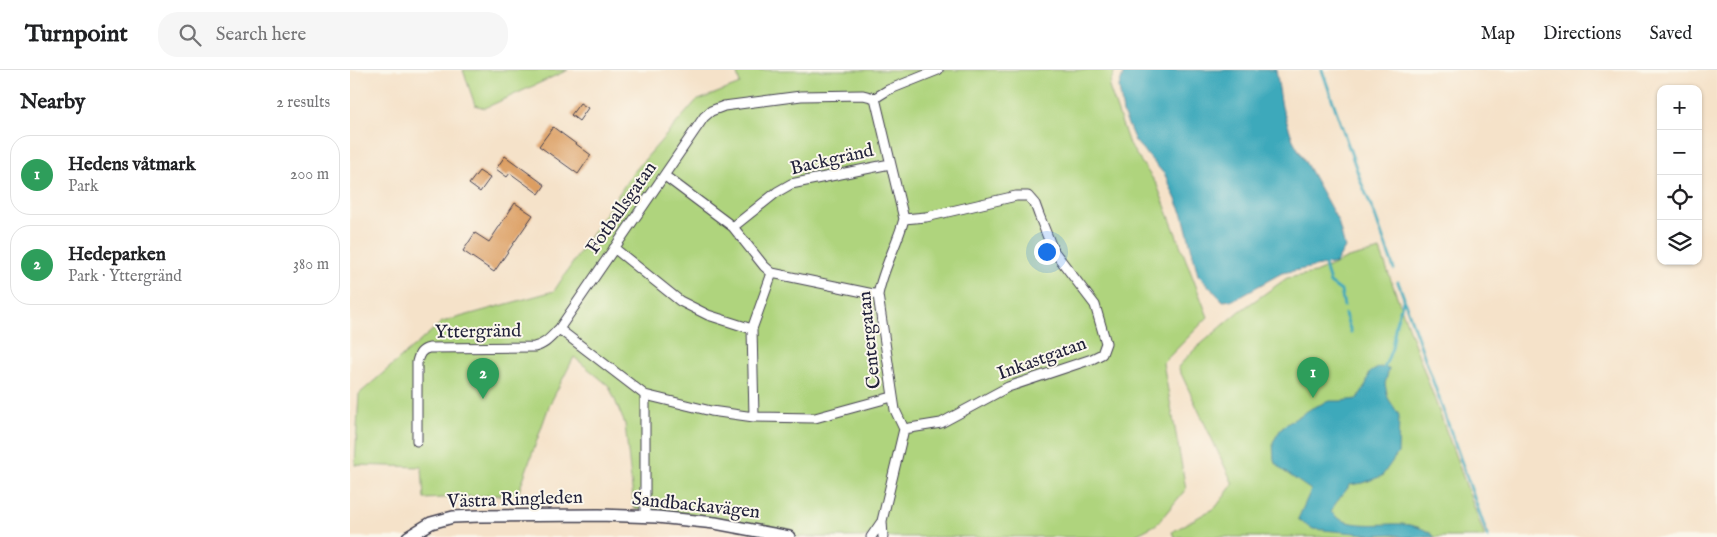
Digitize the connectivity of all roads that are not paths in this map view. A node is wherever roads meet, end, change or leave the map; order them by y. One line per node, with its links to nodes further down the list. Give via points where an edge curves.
1 (938, 70): 2 (street)
2 (875, 98): 3 (street); 4 (street, Fotballsgatan, via 863,95 801,96 711,110)
3 (890, 164): 5 (street); 6 (street, Backgränd, via 792,184)
4 (665, 176): 6 (street); 7 (street, Fotballsgatan)
5 (904, 219): 9 (street, Centergatan); 15 (street, Inkastgatan, via 1028,196 1053,250 1096,305 1106,343 1102,354 1092,359 1008,387 941,423)
6 (733, 227): 8 (street)
7 (614, 248): 10 (street, Fotballsgatan); 11 (street, via 680,301 708,315)
8 (772, 273): 9 (street); 11 (street)
9 (878, 295): 13 (street, Centergatan)
10 (559, 328): 12 (street); 16 (street, Yttergränd, via 541,345 423,350 417,362)
11 (752, 329): 14 (street)
12 (645, 395): 14 (street, via 711,411); 18 (street)
13 (892, 397): 14 (street, via 815,418); 15 (street, Centergatan, via 894,410)
14 (754, 417)
15 (904, 429): 19 (street)
16 (417, 441)
17 (599, 515): 18 (street, Sandbackavägen); 20 (street, Västra Ringleden, via 453,517 426,525)
18 (645, 516): 21 (street, Sandbackavägen, via 715,523)
19 (882, 521): 22 (street); 23 (street)
20 (408, 537)
21 (789, 537)
22 (871, 537)
23 (883, 537)

